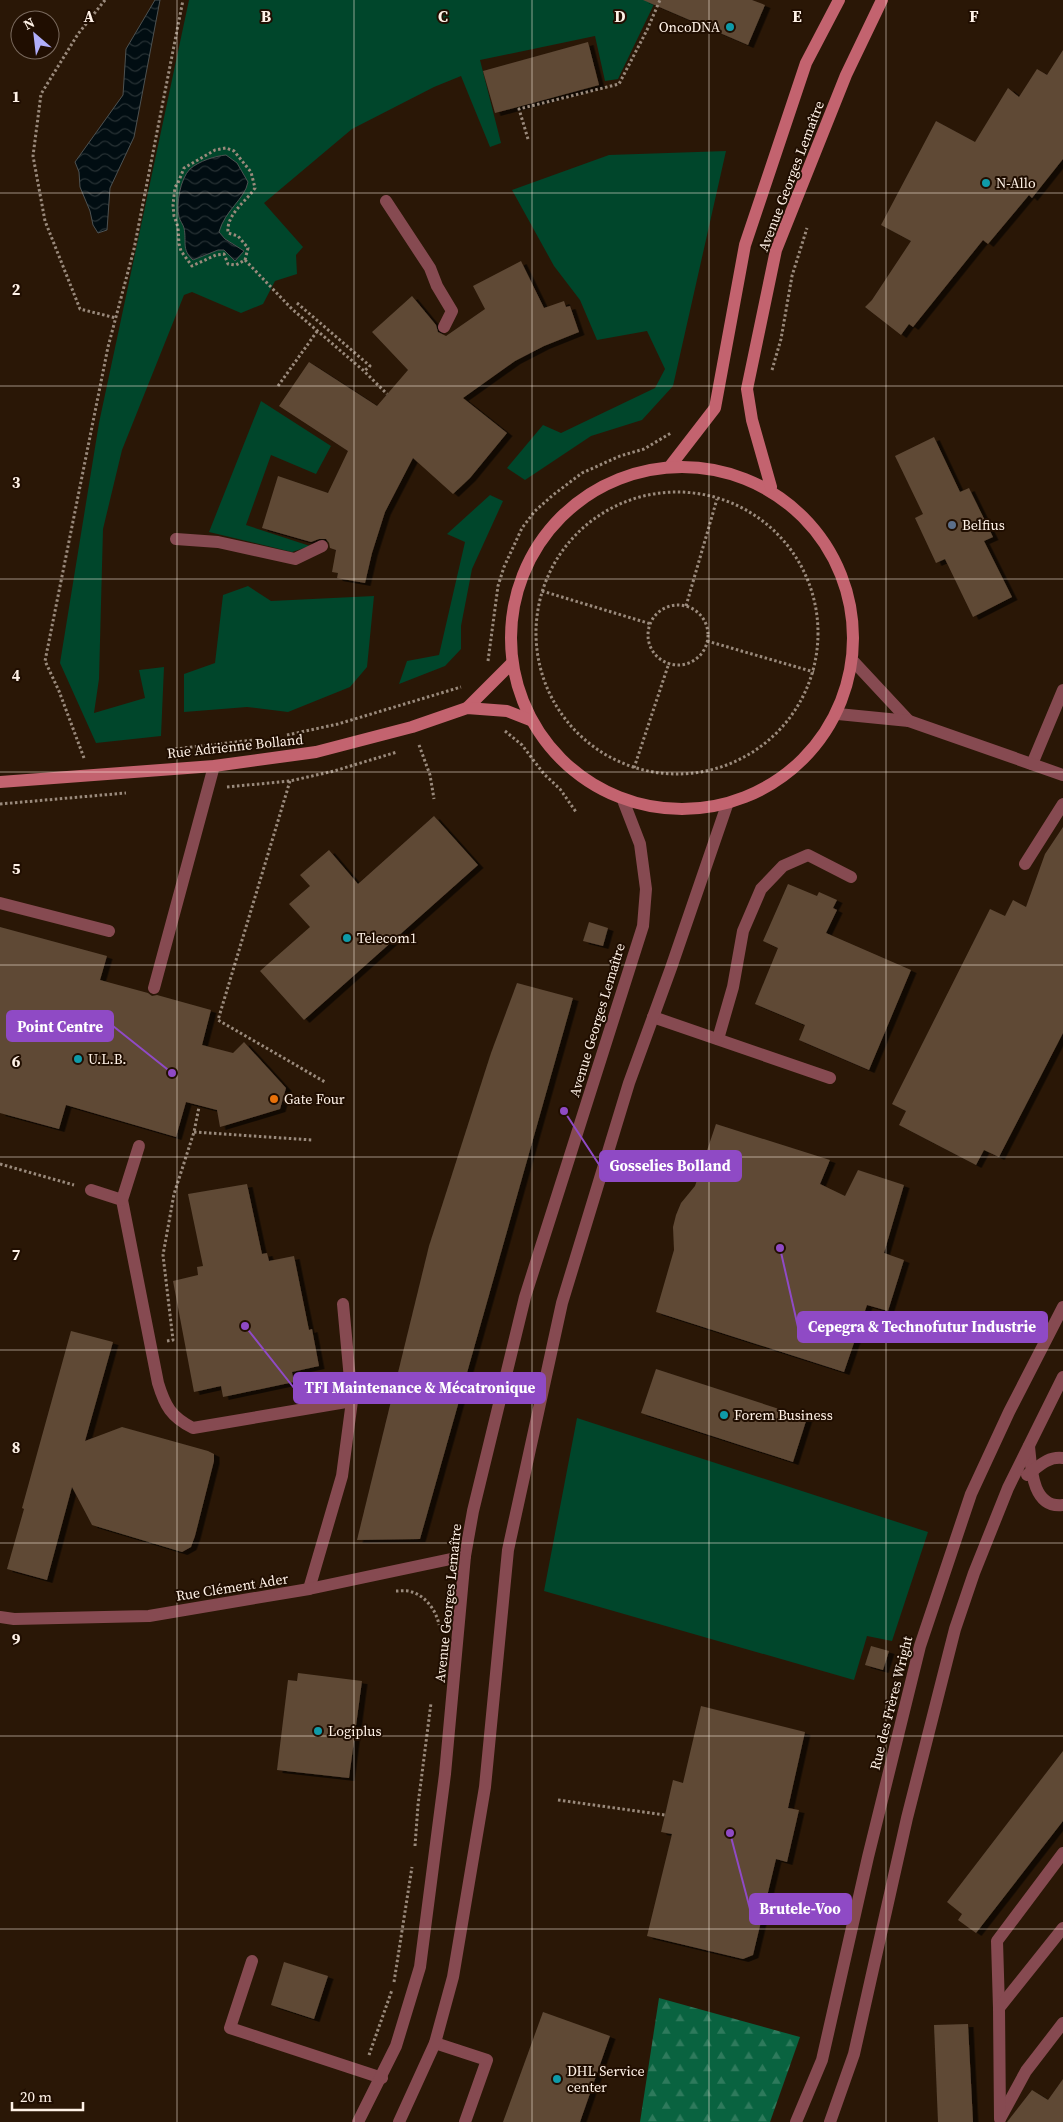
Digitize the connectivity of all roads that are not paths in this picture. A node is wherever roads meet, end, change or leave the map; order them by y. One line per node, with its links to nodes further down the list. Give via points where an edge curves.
1 (839, 0): 5 (street, Avenue Georges Lemaître, via 806,63 745,245 715,408)
2 (882, 0): 6 (street, Avenue Georges Lemaître, via 846,75 776,250 747,389 752,420)
3 (386, 201): 4 (street, via 430,268 452,311)
4 (444, 327)
5 (671, 465): 6 (street); 10 (street, via 603,485 552,526 522,574 511,624)
6 (771, 487): 9 (street, via 785,498 835,556 851,596)
7 (176, 539): 8 (street, via 218,542 295,559)
8 (322, 546)
9 (854, 662): 13 (street); 15 (street)
10 (512, 663): 12 (street, Rue Adrienne Bolland); 14 (street)
11 (1063, 690): 16 (street)
12 (467, 708): 14 (street, Rue Adrienne Bolland, via 507,711); 17 (street, Rue Adrienne Bolland, via 412,727 316,752)
13 (838, 714): 15 (street); 21 (street, via 800,765)
14 (530, 720): 20 (street, via 565,764 601,790)
15 (909, 720): 16 (street)
16 (1032, 764): 18 (street)
17 (214, 766): 19 (street, Rue Adrienne Bolland); 27 (street)
18 (1063, 775)
19 (0, 782)
20 (623, 800): 21 (street, via 674,810); 43 (street, Avenue Georges Lemaître, via 640,844 646,889 643,926 526,1297 473,1511)
21 (727, 804): 28 (street)
22 (1063, 804): 23 (street)
23 (1026, 864)
24 (851, 877): 29 (street, via 808,855 783,866 761,888 743,931 733,987)
25 (0, 903): 26 (street)
26 (109, 932)
27 (154, 988)
28 (653, 1017): 29 (street); 51 (street, via 620,1111 549,1356 508,1550 485,1787 453,1976)
29 (718, 1039): 30 (street)
30 (830, 1078)
31 (139, 1146): 33 (street)
32 (91, 1190): 33 (street)
33 (122, 1200): 37 (street, via 164,1403 178,1421 193,1428)
34 (343, 1304): 37 (street)
35 (1063, 1307): 57 (street, Rue des Frères Wright, via 970,1494 920,1646 822,2060)
36 (1063, 1377): 38 (street)
37 (352, 1401): 44 (street, via 342,1476)
38 (1029, 1446): 40 (street); 41 (street)
39 (1063, 1458): 40 (street, via 1046,1460)
40 (1032, 1471): 41 (street); 42 (street, via 1038,1494 1050,1504)
41 (1008, 1488): 58 (street, via 955,1629 907,1818 854,2054)
42 (1063, 1504)
43 (465, 1556): 44 (street, Rue Clément Ader); 52 (street, Avenue Georges Lemaître, via 445,1774 420,1967 396,2046)
44 (310, 1589): 45 (street, Rue Clément Ader, via 149,1616)
45 (0, 1617)
46 (1063, 1853): 49 (street, via 997,1941)
47 (1063, 1928): 49 (street)
48 (252, 1961): 52 (street, via 230,2028)
49 (999, 2008): 53 (street)
50 (1063, 2023): 53 (street, via 1026,2071)
51 (434, 2043): 55 (street); 56 (street, via 487,2060)
52 (382, 2078): 54 (street, Avenue Georges Lemaître)
53 (1000, 2121)
54 (358, 2122)
55 (399, 2122)
56 (465, 2122)
57 (796, 2122)
58 (830, 2122)

